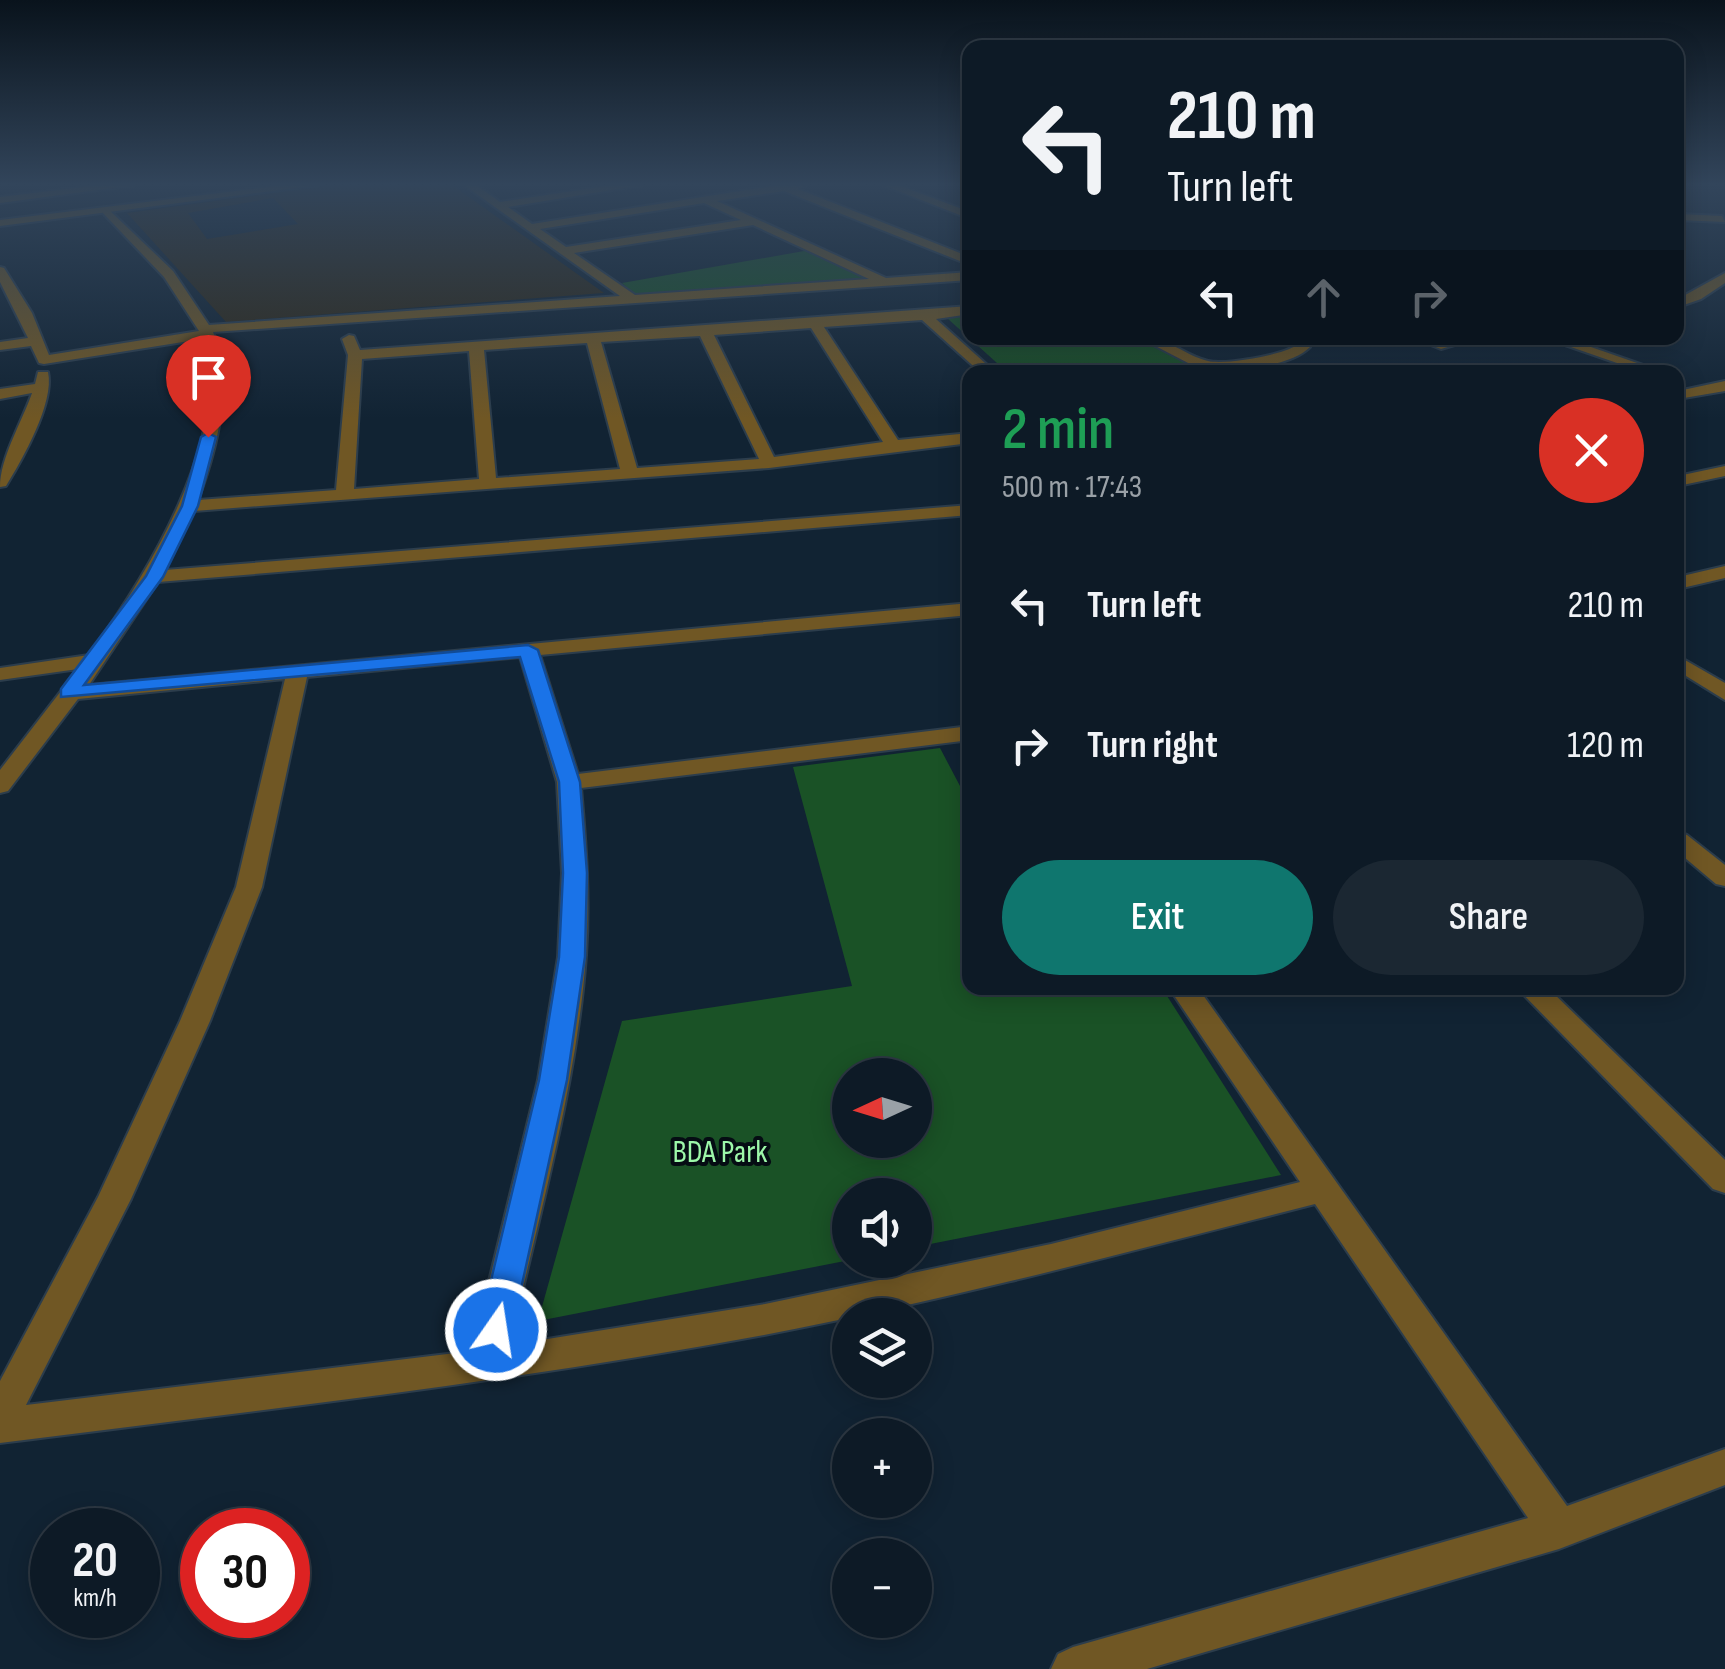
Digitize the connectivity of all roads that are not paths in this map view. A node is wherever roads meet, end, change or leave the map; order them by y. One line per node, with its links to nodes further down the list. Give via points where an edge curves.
1 (155, 263): 17 (street, via 195,306)
2 (581, 263): 9 (street)
3 (845, 263): 7 (street)
4 (0, 271): 19 (street)
5 (962, 277): 7 (street)
6 (1725, 277): 10 (street)
7 (886, 282): 8 (street)
8 (755, 291): 9 (street); 15 (street)
9 (632, 299): 13 (street)
10 (1684, 300)
11 (962, 311): 12 (street)
12 (925, 316): 14 (street); 27 (street)
13 (341, 320): 17 (street); 25 (street)
14 (816, 323): 15 (street); 38 (street)
15 (764, 326): 16 (street)
16 (705, 330): 18 (street); 40 (street)
17 (205, 332): 26 (street); 47 (street, via 217,383)
18 (593, 338): 24 (street); 42 (street)
19 (35, 340): 23 (street); 26 (street)
20 (1162, 345): 28 (street)
21 (1302, 345): 29 (street, via 1289,357)
22 (1573, 345): 30 (street)
23 (0, 346)
24 (476, 346): 25 (street); 45 (street)
25 (355, 355): 46 (street)
26 (44, 360): 32 (street)
27 (980, 365)
28 (1204, 365)
29 (1224, 365)
30 (1635, 365)
31 (1684, 381): 33 (street)
32 (42, 387): 34 (street); 37 (street)
33 (1716, 388): 35 (street)
34 (0, 394)
35 (1684, 394)
36 (962, 439): 38 (street)
37 (22, 444): 39 (street); 44 (street)
38 (893, 444): 40 (street)
39 (0, 448)
40 (769, 463): 42 (street)
41 (1725, 472): 43 (street)
42 (630, 474): 45 (street)
43 (1684, 480)
44 (0, 482)
45 (488, 484): 46 (street)
46 (345, 492): 47 (street)
47 (190, 506): 50 (street)
48 (962, 511): 50 (street)
49 (1725, 572): 51 (street)
50 (154, 577): 54 (street)
51 (1684, 581)
52 (962, 611): 53 (street)
53 (528, 650): 56 (street); 61 (street)
54 (92, 661): 57 (street); 58 (street)
55 (1684, 666): 59 (street)
56 (297, 672): 58 (street); 70 (street, via 242,904 114,1199)
57 (0, 674)
58 (68, 693): 62 (street)
59 (1725, 693)
60 (962, 734): 61 (street)
61 (570, 782): 69 (street, via 572,957 553,1080)
62 (0, 786)
63 (1684, 847): 64 (street)
64 (1725, 878)
65 (1188, 995): 68 (street)
66 (1538, 995): 67 (street)
67 (1725, 1180)
68 (1323, 1189): 69 (street, via 1051,1258 784,1315); 72 (street)
69 (487, 1365): 70 (street)
70 (0, 1422)
71 (1725, 1468): 72 (street)
72 (1560, 1528): 73 (street)
73 (1073, 1669)

